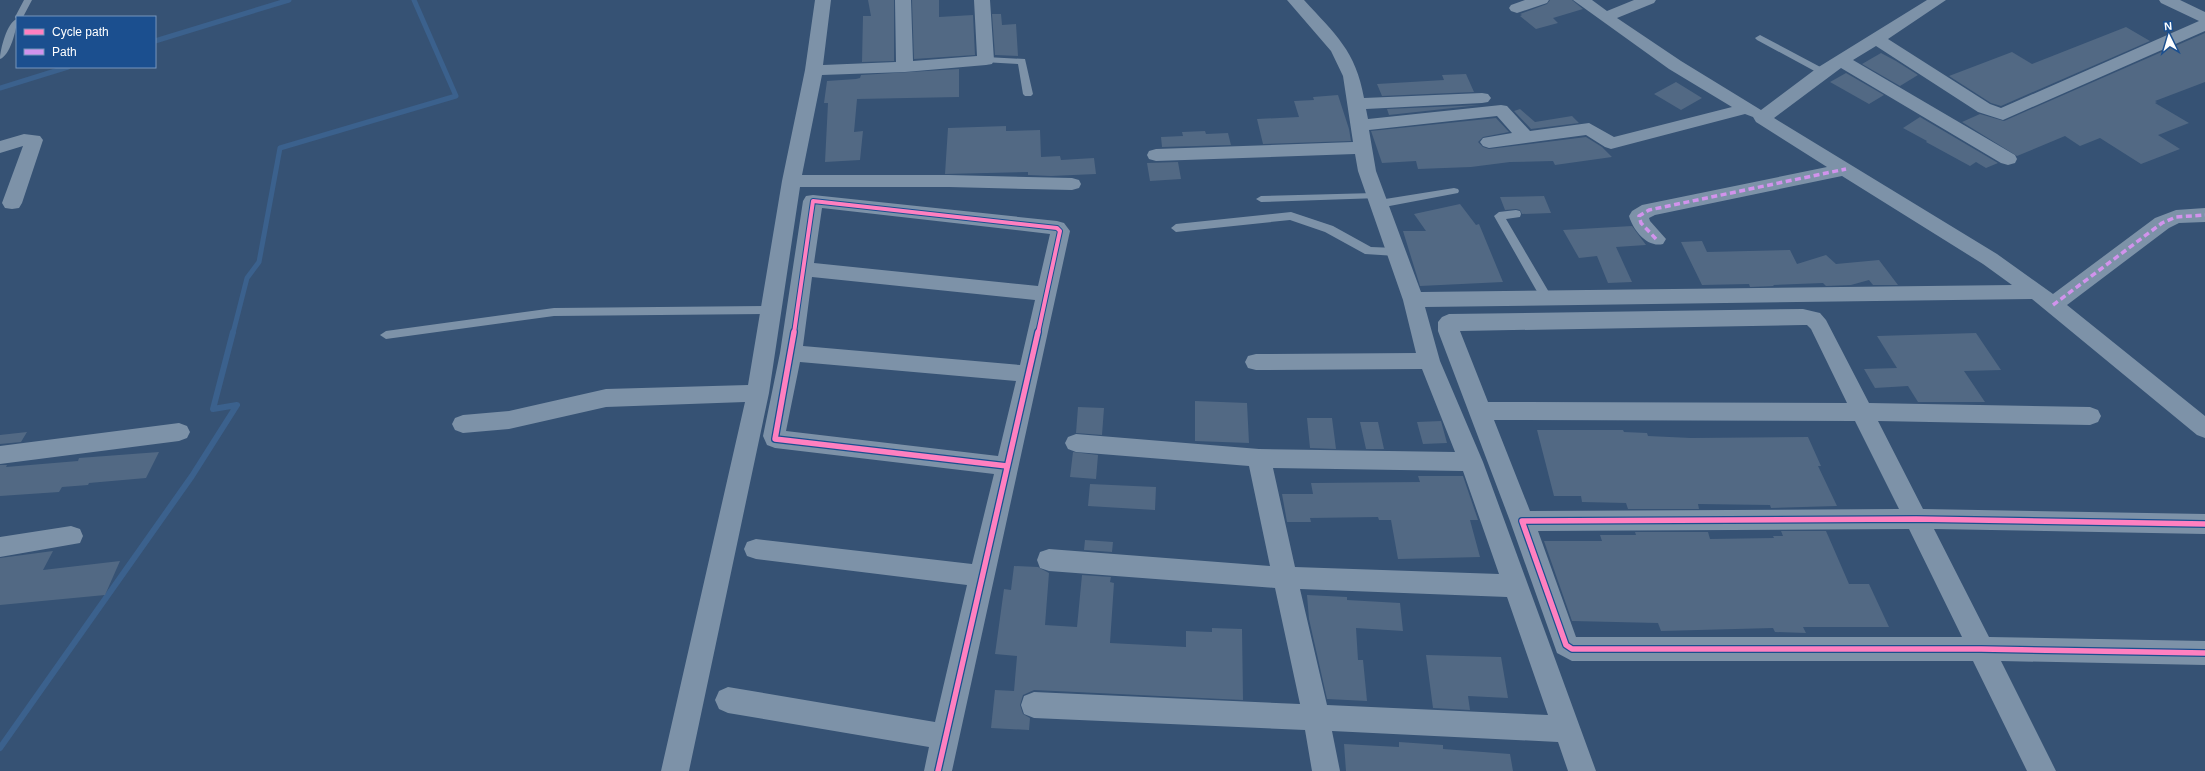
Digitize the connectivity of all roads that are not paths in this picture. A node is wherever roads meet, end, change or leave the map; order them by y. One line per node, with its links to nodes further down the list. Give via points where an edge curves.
1 (28, 0): 12 (lane)
2 (823, 0): 23 (street)
3 (903, 0): 22 (street)
4 (982, 0): 20 (street)
5 (1295, 0): 28 (street, via 1344,57 1352,76)
6 (1541, 0): 11 (street)
7 (1581, 0): 13 (street)
8 (1648, 0): 13 (street)
9 (1938, 0): 18 (street)
10 (2167, 0): 14 (street)
11 (1517, 8)
12 (20, 16)
13 (1605, 17): 27 (street)
14 (2205, 18)
15 (16, 24): 19 (lane)
16 (2205, 24): 18 (street, via 2003,114 1984,108)
17 (1760, 38): 24 (lane)
18 (1875, 38): 21 (street)
19 (0, 56)
20 (986, 60): 22 (street); 25 (lane, via 1022,61)
21 (1842, 61): 24 (street); 34 (street)
22 (905, 67): 23 (street)
23 (814, 70): 36 (street)
24 (1823, 72): 27 (street)
25 (1028, 94)
26 (1490, 97): 28 (street)
27 (1755, 113): 29 (street, via 1611,143 1589,129); 35 (street)
28 (1359, 115): 29 (street, via 1501,110); 32 (street)
29 (1526, 137): 30 (street)
30 (1489, 142)
31 (0, 147): 41 (street, via 24,140 34,140)
32 (1362, 148): 33 (street); 40 (street, via 1366,171)
33 (1156, 155)
34 (2008, 159)
35 (1846, 169): 45 (street, via 1649,210 1639,216 1641,223); 48 (street, via 1990,259)
36 (792, 181): 37 (street, via 926,180); 53 (street)
37 (1072, 184)
38 (1454, 191): 40 (lane)
39 (1261, 199): 40 (lane)
40 (1377, 200): 46 (street)
41 (12, 203)
42 (1516, 214): 50 (lane, via 1499,216)
43 (2205, 214): 52 (street, via 2176,217 2162,223)
44 (1176, 228): 46 (lane, via 1291,216 1329,229 1369,251)
45 (1656, 239)
46 (1396, 252): 51 (street)
47 (803, 269): 49 (street); 49 (street, via 813,201 854,204 1057,228 1060,232); 55 (street)
48 (2037, 292): 50 (street); 52 (street)
49 (1047, 294): 58 (street)
50 (1547, 299): 51 (street)
51 (1414, 300): 56 (street)
52 (2053, 305): 64 (street)
53 (770, 310): 54 (lane, via 554,312); 59 (street)
54 (386, 334)
55 (791, 353): 58 (street); 70 (street, via 774,436 777,440)
56 (1429, 361): 57 (street); 69 (street)
57 (1256, 362)
58 (1028, 374): 70 (street)
59 (758, 393): 63 (street, via 606,398 509,420); 88 (street)
60 (1480, 411): 61 (street); 61 (street, via 1449,331 1449,322 1803,317 1812,318 1819,325); 72 (street)
61 (1862, 412): 62 (street); 71 (street)
62 (2090, 416)
63 (463, 424)
64 (2205, 429)
65 (179, 432): 67 (street)
66 (1076, 443): 68 (street)
67 (0, 455)
68 (1259, 458): 69 (street); 79 (street)
69 (1471, 462): 80 (street)
70 (1007, 466): 78 (street)
71 (1916, 519): 72 (street); 73 (street); 81 (street)
72 (1522, 520): 81 (street, via 1568,648)
73 (2205, 524)
74 (72, 536): 75 (street)
75 (0, 547)
76 (756, 550): 78 (street)
77 (1049, 560): 79 (street)
78 (982, 576): 87 (street)
79 (1286, 578): 80 (street); 85 (street)
80 (1515, 586): 86 (street)
81 (1981, 649): 82 (street); 92 (street)
82 (2205, 653)
83 (728, 700): 87 (street)
84 (1034, 706): 85 (street)
85 (1316, 718): 86 (street); 90 (street)
86 (1566, 729): 91 (street)
87 (944, 737): 89 (street)
88 (674, 771)
89 (938, 771)
90 (1326, 771)
91 (1582, 771)
92 (2042, 771)

